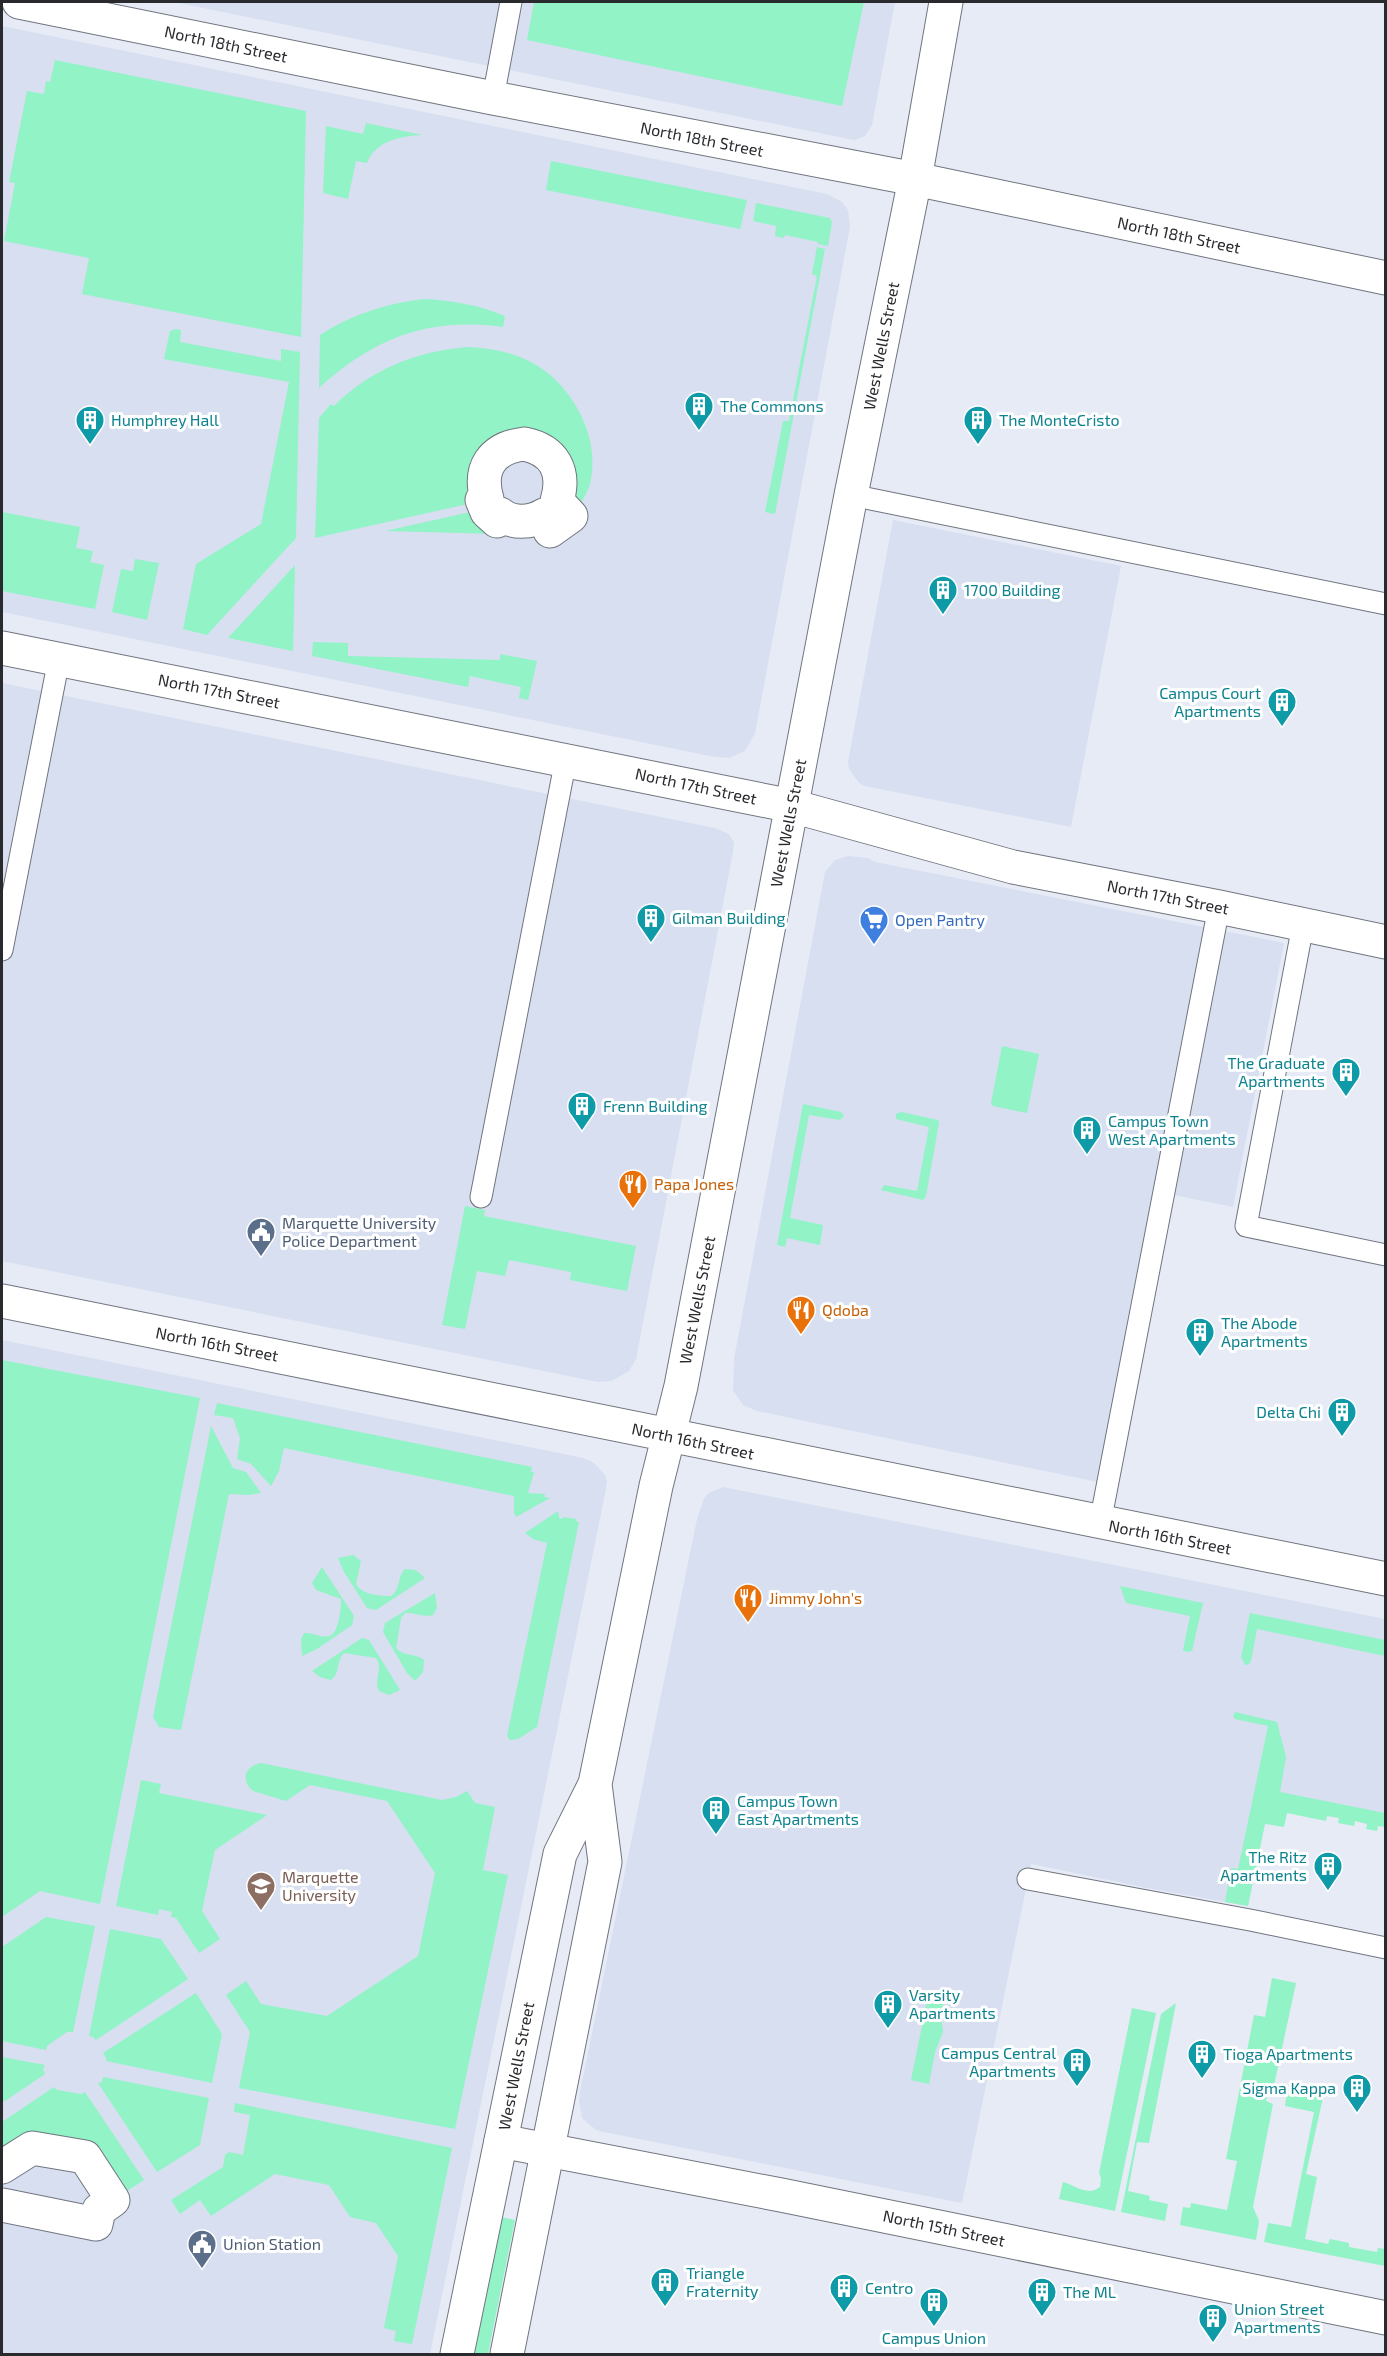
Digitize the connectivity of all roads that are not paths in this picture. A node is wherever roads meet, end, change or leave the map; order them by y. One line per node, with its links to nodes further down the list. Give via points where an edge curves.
1 (19, 2): 4 (street, North 18th Street)
2 (511, 2): 4 (lane)
3 (946, 2): 5 (street, West Wells Street)
4 (493, 98): 5 (street, North 18th Street)
5 (915, 179): 6 (street, North 18th Street); 7 (street, West Wells Street)
6 (1386, 278)
7 (851, 495): 8 (lane); 12 (street, West Wells Street)
8 (1386, 604)
9 (2, 648): 10 (street, North 17th Street)
10 (58, 659): 11 (street, North 17th Street); 16 (lane)
11 (566, 759): 12 (street, North 17th Street); 17 (lane)
12 (792, 806): 13 (street, North 17th Street, via 1013,867); 20 (street, West Wells Street)
13 (1219, 907): 14 (street, North 17th Street); 21 (lane)
14 (1303, 925): 15 (street, North 17th Street); 18 (lane, via 1246,1226)
15 (1386, 942)
16 (2, 950)
17 (481, 1197)
18 (1386, 1255)
19 (2, 1301): 20 (street, North 16th Street)
20 (669, 1436): 21 (street, North 16th Street); 23 (street, West Wells Street)
21 (1100, 1523): 22 (street, North 16th Street)
22 (1386, 1580)
23 (595, 1784): 26 (street, West Wells Street, via 560,1854); 27 (street, West Wells Street, via 605,1862)
24 (1028, 1879): 25 (lane)
25 (1386, 1948)
26 (501, 2141): 27 (street, North 15th Street); 31 (street, West Wells Street)
27 (549, 2150): 30 (street, North 15th Street); 32 (street, West Wells Street)
28 (2, 2168): 29 (street, via 32,2148 85,2157 113,2200 99,2210 96,2224)
29 (2, 2205)
30 (1386, 2318)
31 (457, 2355)
32 (507, 2355)

